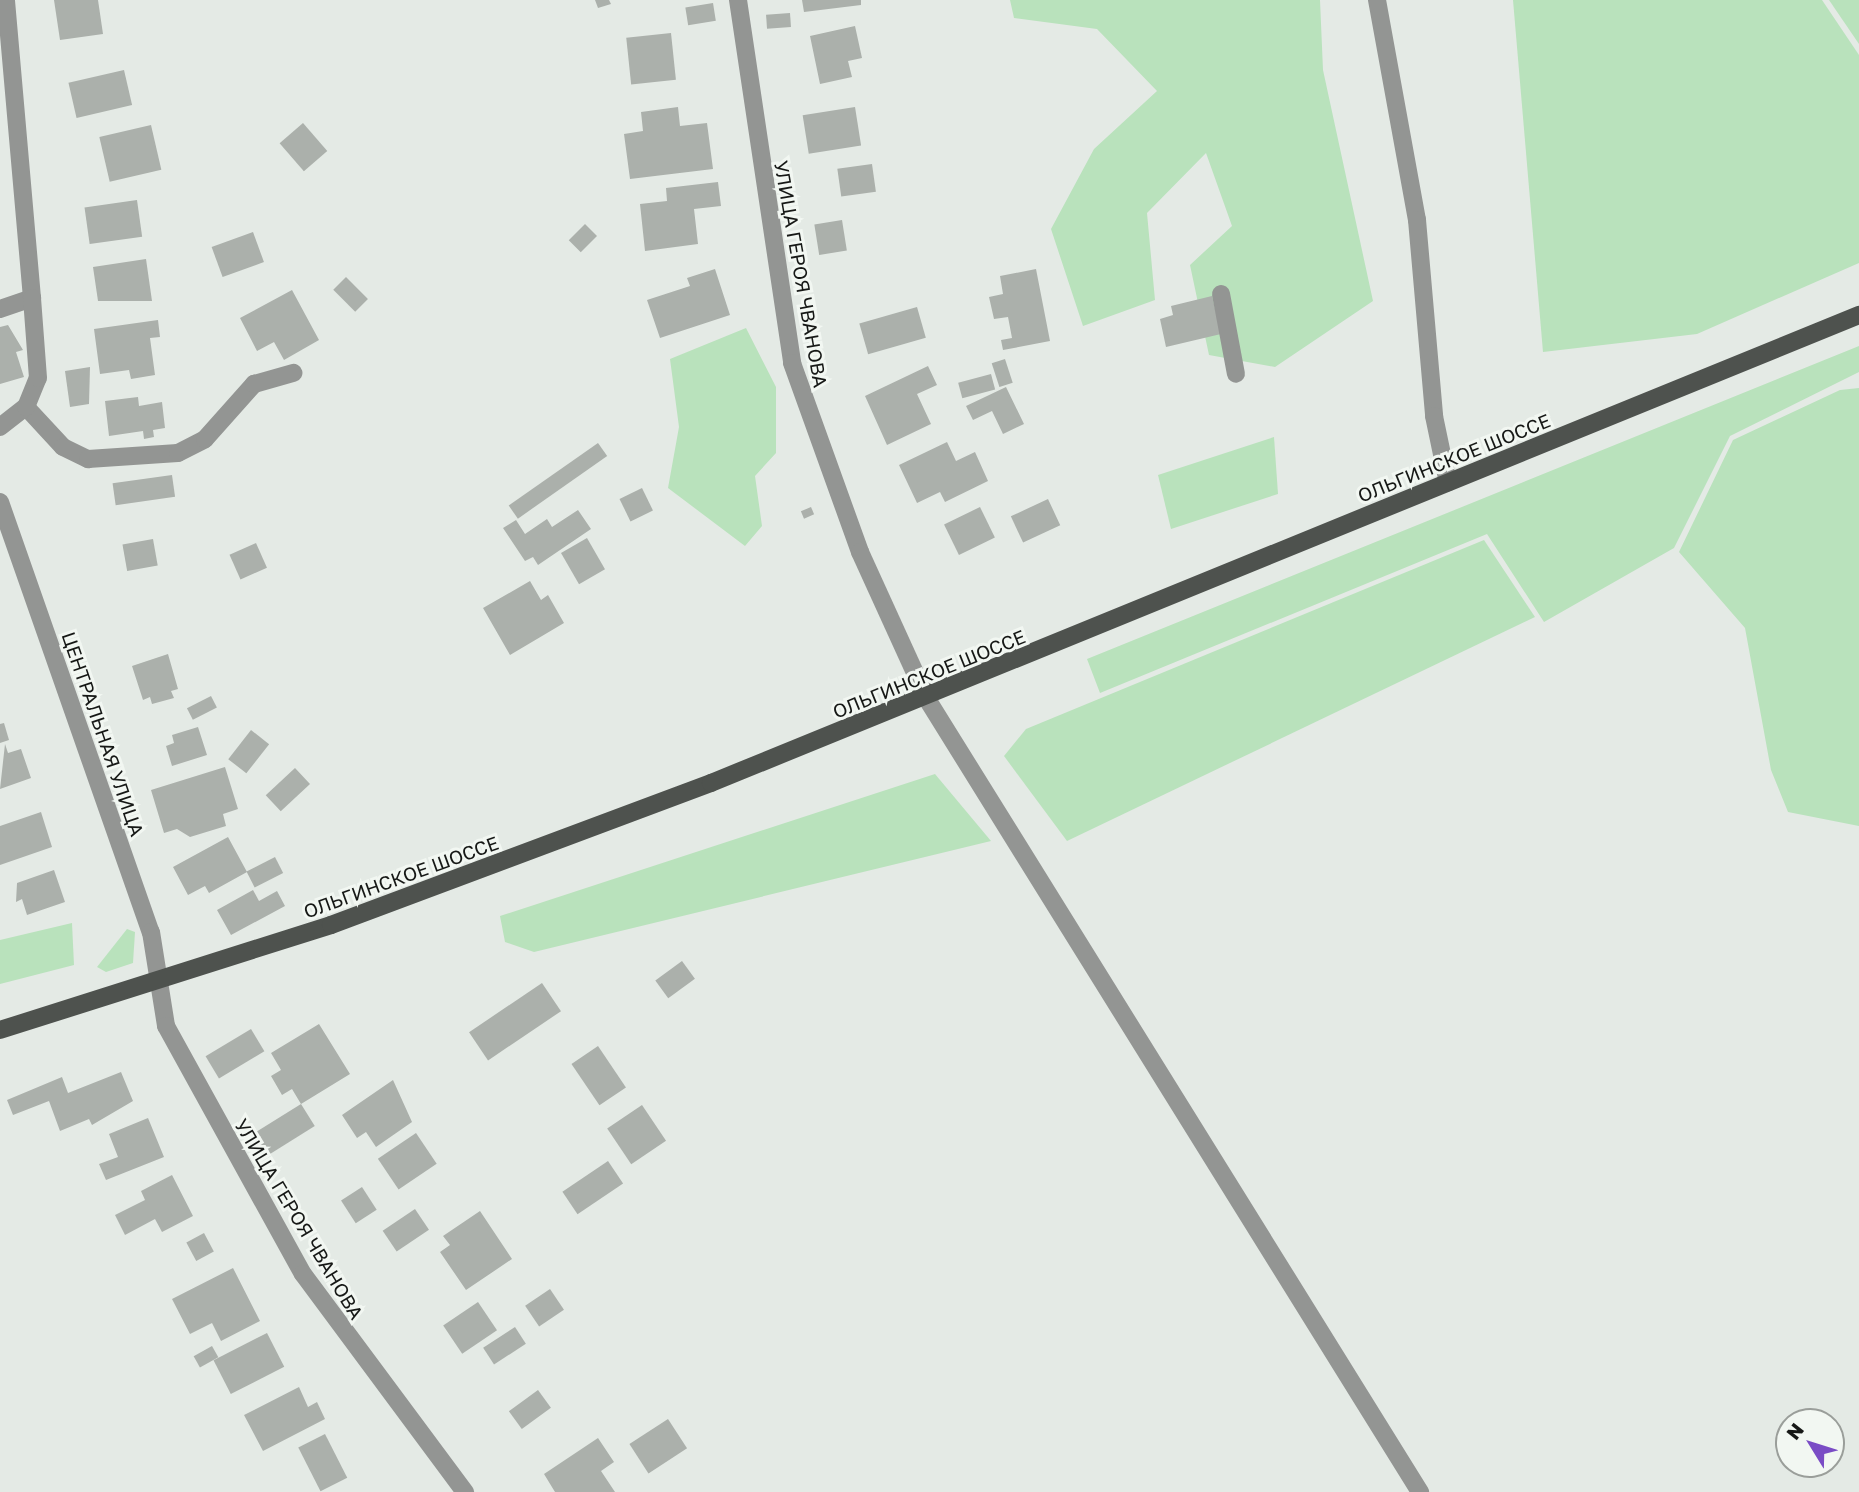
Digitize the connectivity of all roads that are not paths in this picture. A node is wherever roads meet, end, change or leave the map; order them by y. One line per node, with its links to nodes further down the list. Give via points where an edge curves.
1 (6, 0): 5 (street)
2 (738, 0): 14 (street, УЛИЦА ГЕРОЯ ЧВАНОВА, via 792,363 850,528)
3 (1377, 0): 12 (street, via 1417,220 1434,416)
4 (1221, 294): 9 (street)
5 (32, 298): 6 (street); 10 (street, via 38,378)
6 (0, 309)
7 (1859, 315): 12 (main road, ОЛЬГИНСКОЕ ШОССЕ)
8 (293, 373): 10 (street, via 254,384 205,439 178,453 88,459 63,447)
9 (1236, 374)
10 (26, 407): 11 (street)
11 (0, 427)
12 (1448, 483): 14 (main road, ОЛЬГИНСКОЕ ШОССЕ)
13 (0, 502): 15 (street, ЦЕНТРАЛЬНАЯ УЛИЦА, via 151,932)
14 (927, 699): 15 (main road, ОЛЬГИНСКОЕ ШОССЕ, via 475,873); 18 (street, УЛИЦА ГЕРОЯ ЧВАНОВА)
15 (159, 981): 16 (main road, ОЛЬГИНСКОЕ ШОССЕ); 17 (street, УЛИЦА ГЕРОЯ ЧВАНОВА, via 166,1026 303,1274)
16 (0, 1030)
17 (465, 1492)
18 (1420, 1492)

